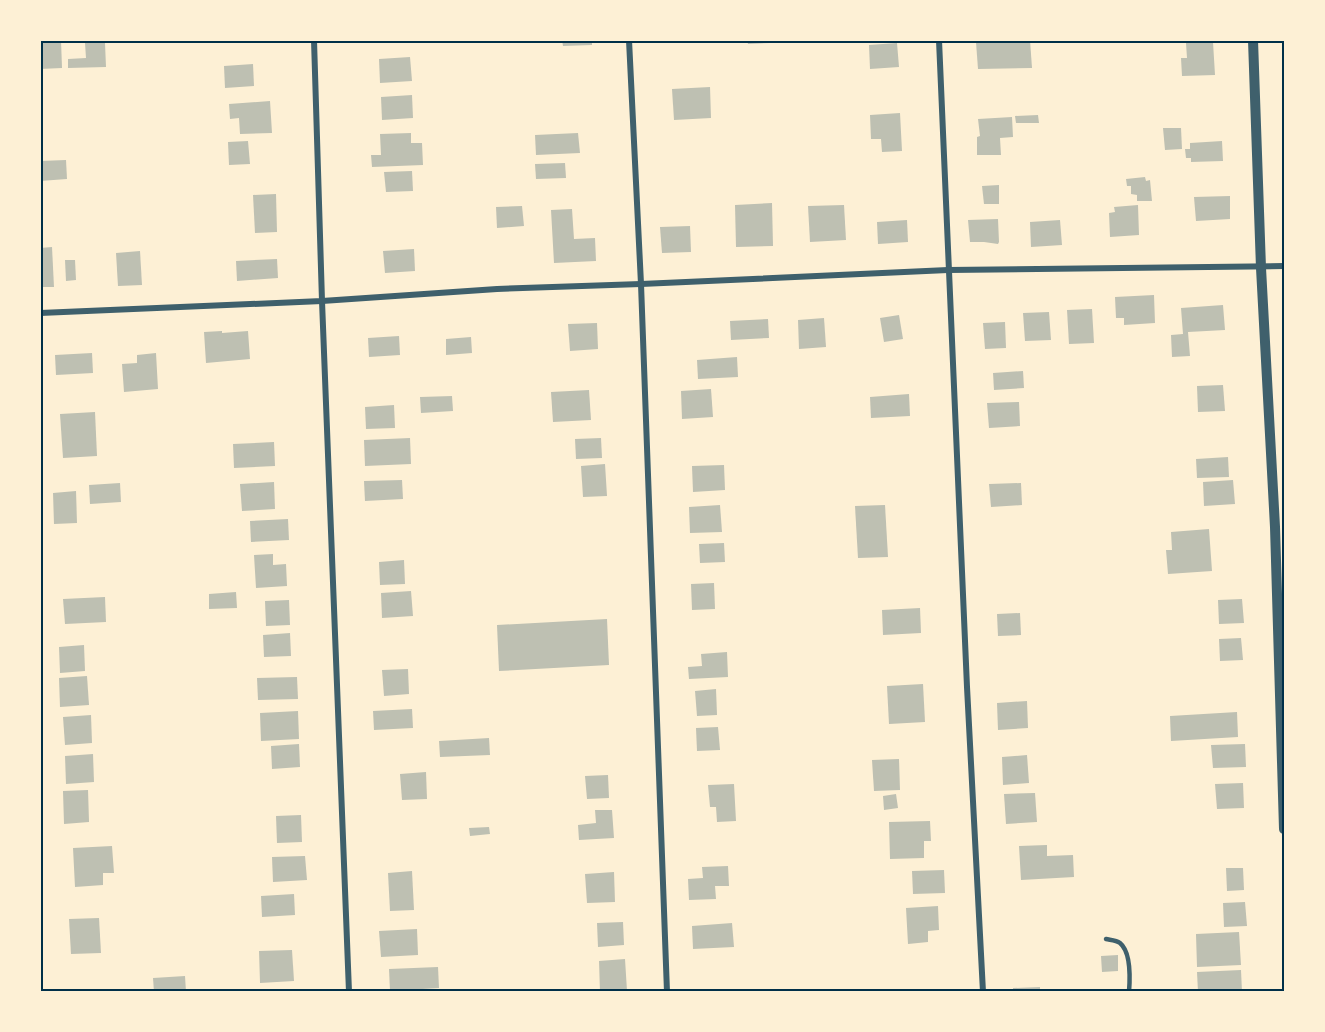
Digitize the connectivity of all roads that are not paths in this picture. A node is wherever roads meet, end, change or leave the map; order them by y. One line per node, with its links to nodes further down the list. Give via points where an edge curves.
1 (314, 40): 9 (street)
2 (629, 40): 8 (street)
3 (939, 40): 7 (street)
4 (1253, 40): 6 (street)
5 (1284, 267): 6 (street)
6 (1261, 268): 7 (street); 11 (street, via 1275,527)
7 (948, 270): 8 (street); 15 (street)
8 (641, 284): 9 (street); 14 (street)
9 (322, 302): 10 (street); 13 (street)
10 (40, 313)
11 (1284, 829)
12 (1106, 939): 16 (lane, via 1118,941 1125,949)
13 (349, 992)
14 (667, 992)
15 (983, 992)
16 (1129, 992)

